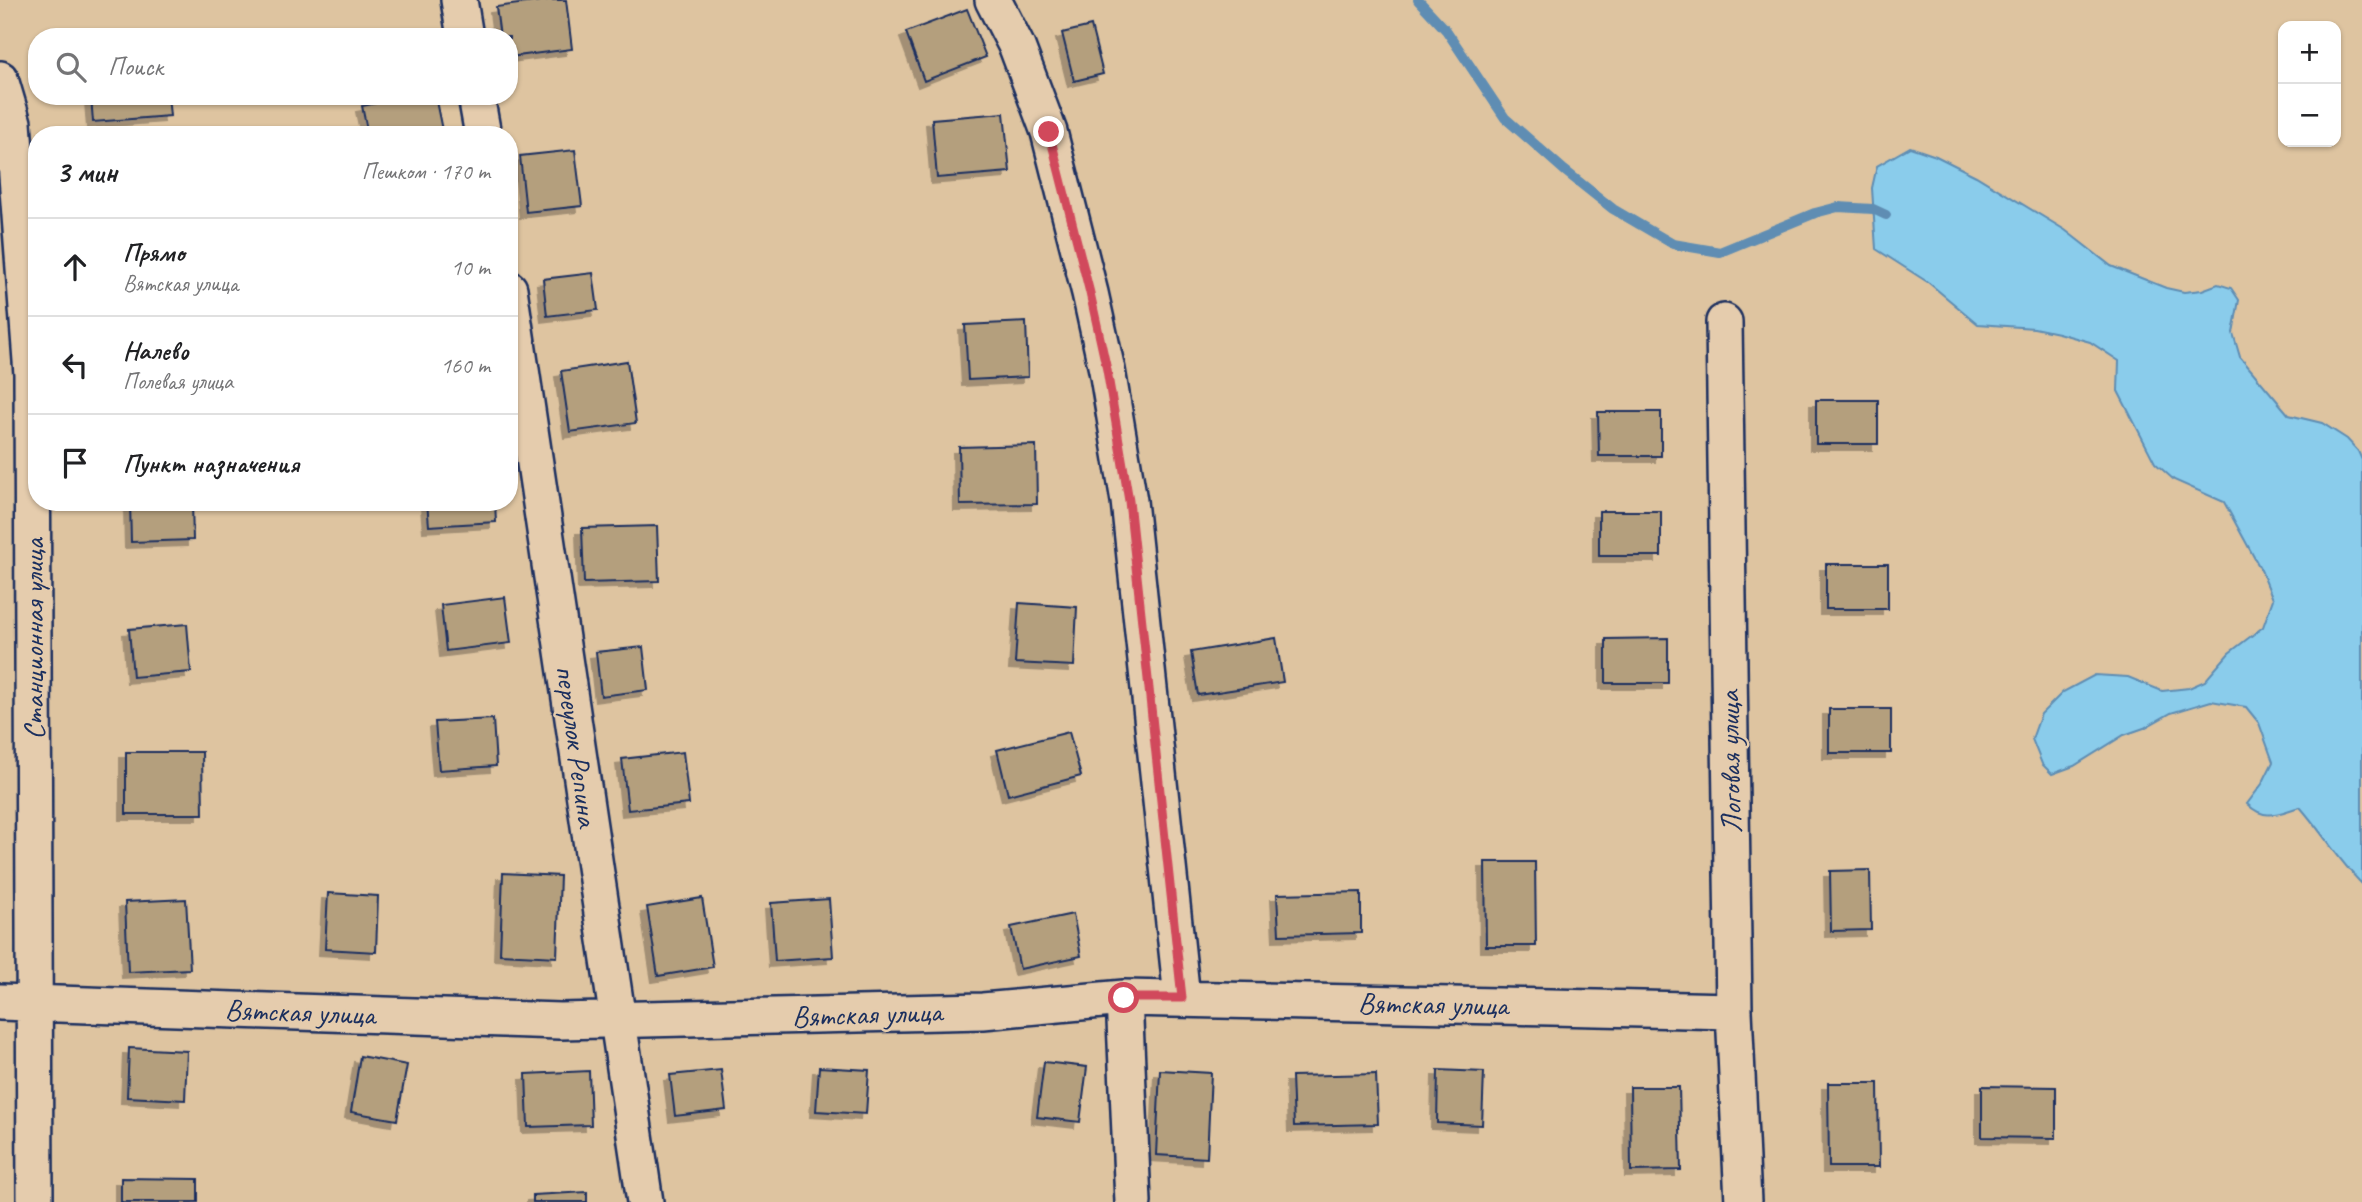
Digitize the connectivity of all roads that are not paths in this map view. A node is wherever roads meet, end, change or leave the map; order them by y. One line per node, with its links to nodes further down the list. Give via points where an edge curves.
1 (459, 0): 3 (street)
2 (993, 0): 12 (street, via 1017,47 1049,132 1107,370 1129,501)
3 (464, 28)
4 (0, 79): 7 (street, Станционная улица, via 13,123)
5 (478, 105): 6 (street)
6 (481, 126)
7 (28, 321)
8 (1724, 322): 15 (street, Логовая улица)
9 (518, 349): 16 (street, переулок Репина)
10 (32, 511): 14 (street, Станционная улица)
11 (1124, 998): 12 (street, Вятская улица); 16 (street, Вятская улица, via 983,1011); 19 (street)
12 (1182, 998): 15 (street, Вятская улица)
13 (0, 1002): 14 (street, Вятская улица)
14 (34, 1003): 16 (street, Вятская улица); 17 (street, Станционная улица)
15 (1734, 1011): 20 (street, Логовая улица)
16 (618, 1020): 18 (street, переулок Репина)
17 (35, 1202)
18 (645, 1202)
19 (1133, 1202)
20 (1743, 1202)

